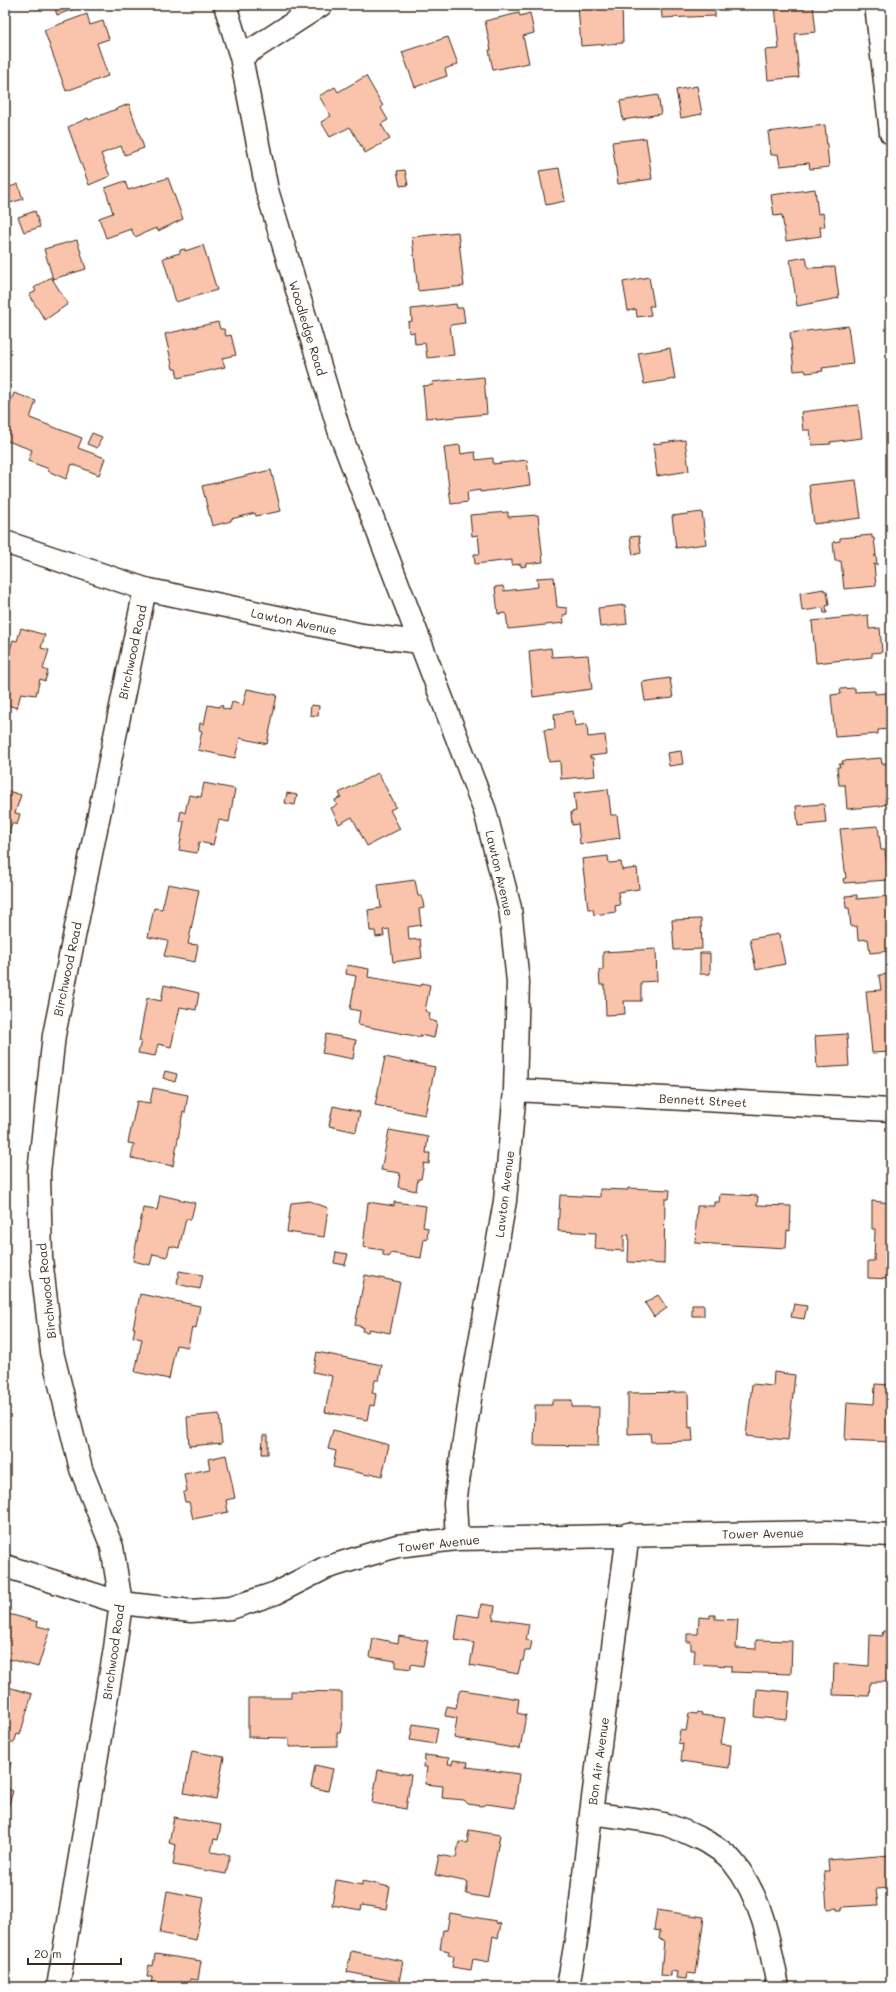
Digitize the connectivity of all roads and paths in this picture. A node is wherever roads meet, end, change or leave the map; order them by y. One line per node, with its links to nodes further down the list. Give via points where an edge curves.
1 (225, 5): 4 (street, Woodledge Road)
2 (321, 5): 4 (street)
3 (876, 5): 5 (street)
4 (241, 57): 8 (street, Woodledge Road, via 267,190 335,418)
5 (891, 133)
6 (5, 542): 7 (street, Lawton Avenue)
7 (145, 589): 8 (street, Lawton Avenue, via 362,635); 15 (street, Birchwood Road, via 54,1035 39,1172 42,1258 52,1352 81,1469 112,1547)
8 (420, 642): 9 (street, Lawton Avenue, via 485,811 510,908 518,982)
9 (515, 1090): 10 (street, Bennett Street); 13 (street, Lawton Avenue, via 505,1201 471,1392 455,1503)
10 (891, 1110)
11 (628, 1534): 12 (street, Tower Avenue, via 828,1532); 13 (street, Tower Avenue); 16 (street, Bon Air Avenue)
12 (891, 1535)
13 (457, 1539): 15 (street, Tower Avenue, via 390,1548 325,1568 276,1593 231,1608 191,1611)
14 (5, 1566): 15 (street, Tower Avenue)
15 (121, 1602): 17 (street, Birchwood Road)
16 (591, 1813): 18 (street, Bon Air Avenue, via 577,1935); 19 (street, via 666,1825 701,1838 732,1860 754,1893 769,1942)
17 (58, 1987)
18 (568, 1987)
19 (778, 1987)

